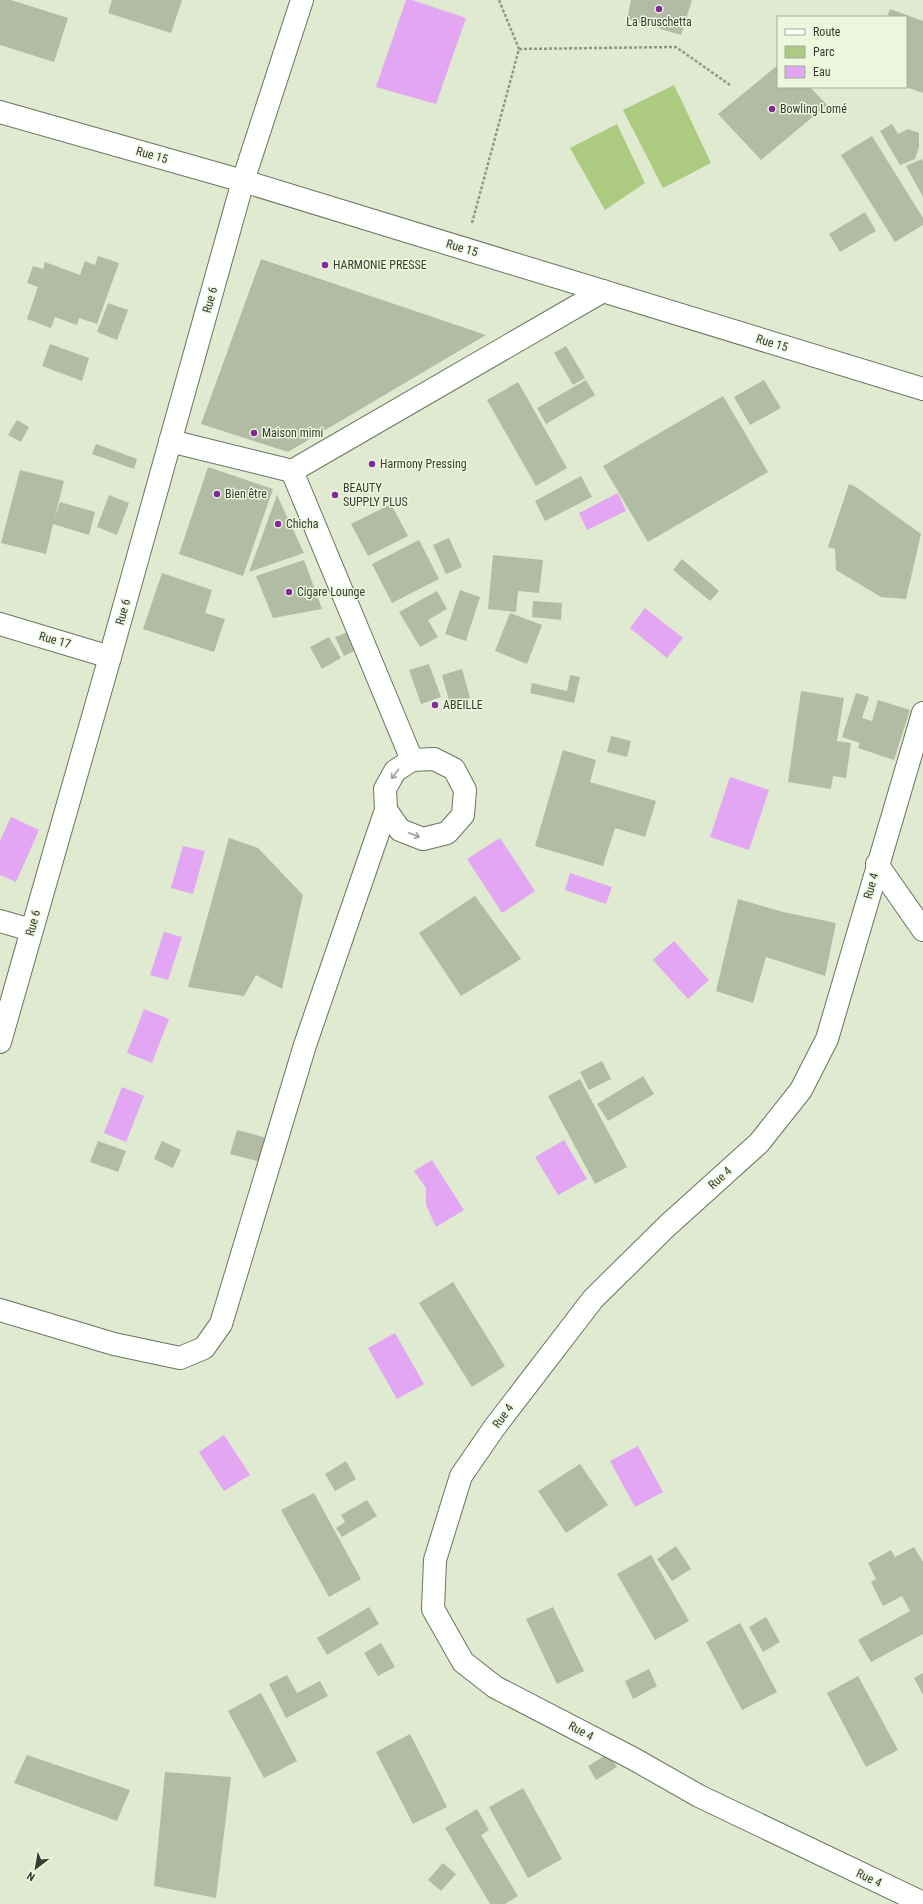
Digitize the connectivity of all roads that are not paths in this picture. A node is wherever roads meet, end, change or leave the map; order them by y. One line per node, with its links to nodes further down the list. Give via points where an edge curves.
1 (302, 0): 3 (street, Rue 6)
2 (0, 112): 3 (street, Rue 15)
3 (243, 181): 4 (street, Rue 15); 6 (street, Rue 6)
4 (603, 291): 5 (street, Rue 15); 7 (street)
5 (923, 389)
6 (170, 441): 7 (street); 9 (street, Rue 6)
7 (292, 472): 11 (street)
8 (0, 624): 9 (street, Rue 17)
9 (110, 657): 16 (street, Rue 6)
10 (923, 713): 12 (street, Rue 4)
11 (412, 760): 13 (street, one-way to 13, via 394,771 385,789); 13 (street, one-way to 11, via 400,830 423,839 447,833 462,815 465,790 454,769 434,759)
12 (916, 762): 14 (street, Rue 4)
13 (386, 810): 19 (street, via 305,1045 221,1324 204,1348 180,1358 114,1344)
14 (877, 864): 17 (street); 20 (street, Rue 4, via 827,1039 801,1090 759,1143 667,1226 592,1299 494,1428 461,1476 435,1560 433,1609 463,1662 495,1687 634,1759 699,1796)
15 (0, 921): 16 (street)
16 (31, 930): 18 (street, Rue 6)
17 (923, 930)
18 (0, 1042)
19 (0, 1310)
20 (923, 1903)

